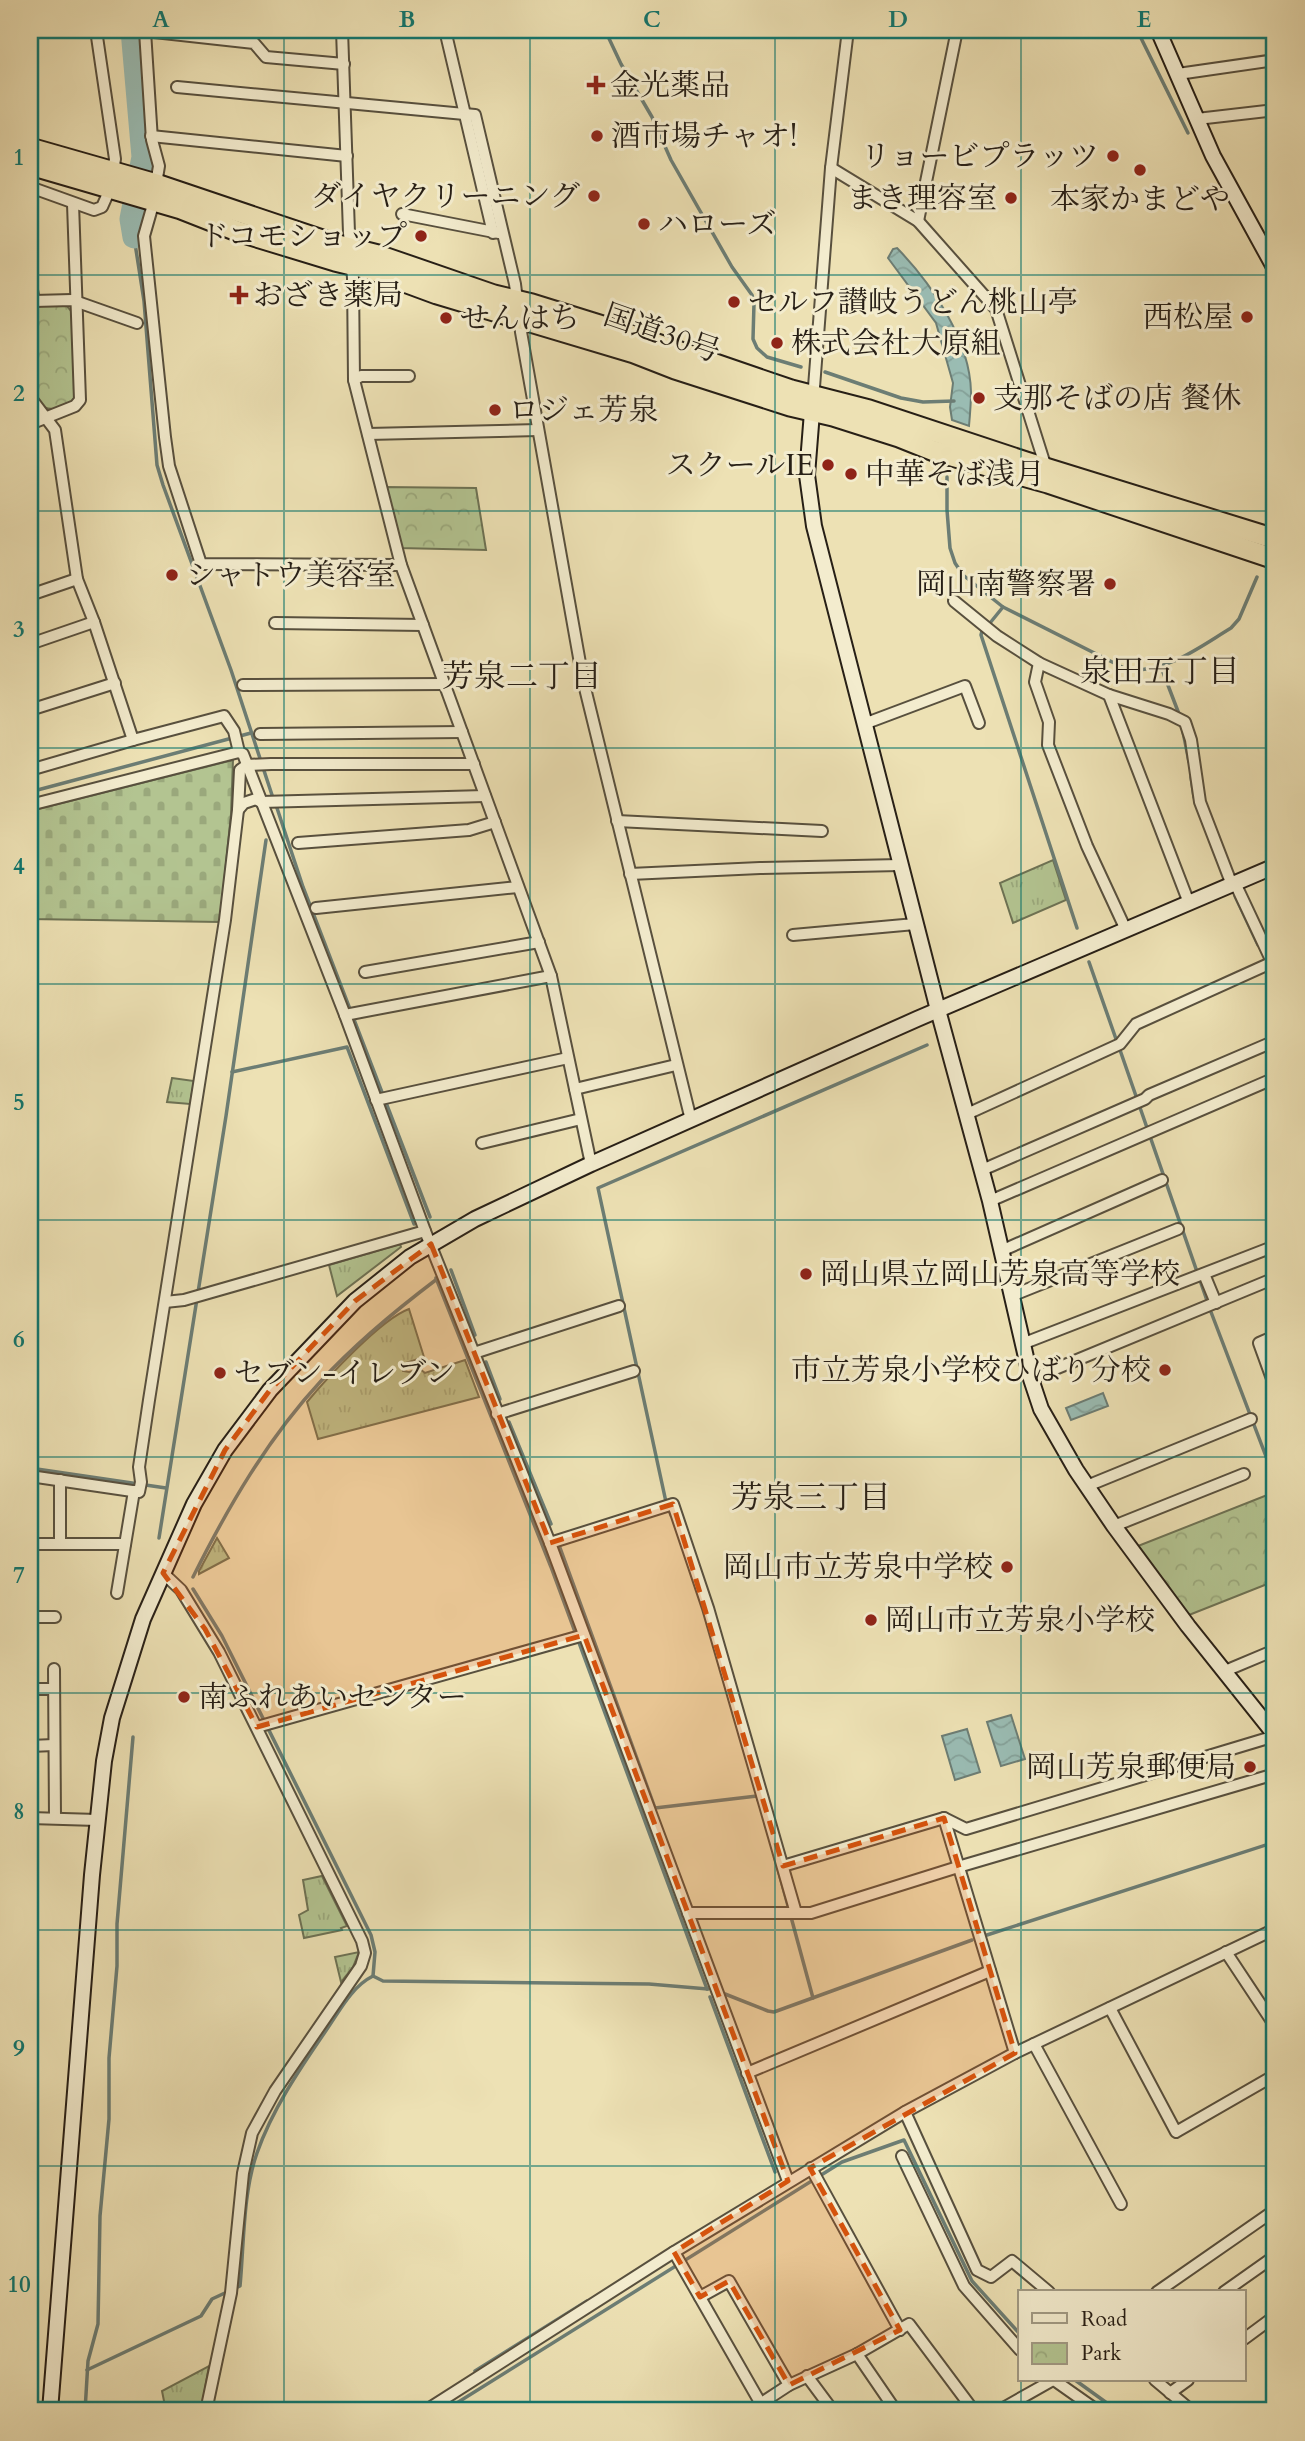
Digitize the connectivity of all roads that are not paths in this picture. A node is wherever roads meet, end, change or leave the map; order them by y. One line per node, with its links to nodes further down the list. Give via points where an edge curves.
1 (96, 30): 20 (street)
2 (342, 30): 8 (street)
3 (445, 30): 13 (street)
4 (848, 30): 19 (street)
5 (957, 30): 25 (street)
6 (1158, 30): 9 (street)
7 (1275, 60): 9 (street)
8 (344, 64): 11 (street); 15 (street, via 266,57 254,43 145,31)
9 (1178, 74): 14 (street)
10 (177, 87): 11 (street)
11 (345, 103): 13 (street); 17 (street)
12 (1275, 110): 14 (street)
13 (464, 114): 26 (street, via 475,116)
14 (1197, 119): 28 (street)
15 (152, 136): 17 (street); 22 (street, via 159,166)
16 (30, 148): 20 (highway, 国道30号)
17 (347, 156): 27 (street)
18 (30, 165): 20 (highway, 国道30号)
19 (831, 168): 25 (street); 37 (street)
20 (118, 182): 22 (highway, 国道30号); 23 (street, via 98,210)
21 (30, 187): 23 (street)
22 (151, 191): 27 (highway, 国道30号, via 237,230); 45 (street, via 144,236 165,437 169,466 201,564)
23 (73, 204): 30 (street)
24 (402, 214): 26 (street)
25 (918, 221): 42 (street, via 996,309)
26 (498, 233): 32 (street)
27 (351, 257): 32 (highway, 国道30号, via 372,270 449,297); 35 (street)
28 (1275, 269)
29 (30, 279): 31 (street)
30 (78, 302): 31 (street); 33 (street); 38 (street, via 80,400)
31 (32, 303)
32 (518, 309): 37 (highway, 国道30号); 40 (street)
33 (137, 323)
34 (409, 376): 35 (street)
35 (354, 380): 41 (street)
36 (30, 397): 38 (street)
37 (813, 404): 42 (highway, 国道30号, via 934,451); 60 (street, via 807,450 809,501)
38 (45, 418): 39 (street); 46 (street, via 55,430)
39 (30, 424)
40 (538, 430): 41 (street); 72 (street, via 583,680)
41 (368, 434): 45 (street)
42 (1047, 476): 43 (highway, 国道30号); 44 (highway, 国道30号)
43 (1275, 539)
44 (1275, 559)
45 (401, 565): 51 (street)
46 (77, 579): 47 (street); 49 (street)
47 (30, 595)
48 (954, 601): 53 (street)
49 (94, 622): 52 (street); 54 (street)
50 (275, 623): 51 (street)
51 (423, 625): 55 (street)
52 (30, 644)
53 (1039, 663): 57 (street); 84 (street, via 1035,682 1049,722 1048,746)
54 (115, 683): 58 (street); 63 (street)
55 (444, 684): 56 (street); 61 (street)
56 (243, 685)
57 (1109, 695): 79 (street, via 1185,722 1200,802); 81 (street)
58 (30, 710)
59 (979, 723): 60 (street, via 965,686)
60 (864, 724): 76 (street)
61 (462, 732): 62 (street); 65 (street)
62 (260, 734)
63 (133, 740): 64 (street, via 224,716); 67 (street)
64 (237, 741): 66 (street); 70 (street)
65 (474, 764): 66 (street); 68 (street)
66 (250, 765): 69 (street); 71 (street, via 240,770)
67 (30, 770)
68 (485, 796): 69 (street); 73 (street)
69 (264, 802): 71 (street, via 250,800); 91 (street)
70 (30, 805)
71 (238, 810): 113 (street)
72 (617, 821): 74 (street); 78 (street)
73 (495, 822): 75 (street, via 469,830); 80 (street)
74 (822, 831)
75 (298, 843)
76 (901, 865): 78 (street); 83 (street)
77 (1275, 866): 79 (street)
78 (630, 874): 94 (street)
79 (1234, 884): 81 (street); 87 (street)
80 (518, 887): 82 (street); 86 (street)
81 (1189, 903): 84 (street)
82 (316, 908)
83 (915, 924): 85 (street); 90 (street)
84 (1126, 930): 90 (street)
85 (793, 935)
86 (538, 942): 88 (street); 89 (street)
87 (1271, 965): 98 (street, via 1136,1024 1120,1044)
88 (365, 972)
89 (551, 976): 91 (street); 93 (street)
90 (938, 1010): 98 (street); 100 (street)
91 (350, 1015): 97 (street)
92 (1275, 1041): 103 (street)
93 (568, 1058): 96 (street); 97 (street)
94 (676, 1065): 96 (street); 100 (street)
95 (1275, 1078): 105 (street)
96 (575, 1088): 99 (street)
97 (381, 1099): 107 (street)
98 (967, 1114): 103 (street)
99 (581, 1119): 101 (street); 102 (street)
100 (691, 1119): 102 (street)
101 (482, 1143)
102 (591, 1164): 107 (street)
103 (982, 1170): 105 (street)
104 (1162, 1180): 109 (street)
105 (990, 1201): 109 (street)
106 (1178, 1229): 112 (street)
107 (428, 1237): 113 (street); 118 (street); 134 (street, via 355,1301 270,1390 225,1450)
108 (1275, 1246): 110 (street)
109 (1001, 1251): 112 (street)
110 (1201, 1276): 114 (street); 117 (street)
111 (1275, 1279): 114 (street)
112 (1012, 1296): 117 (street)
113 (165, 1302): 128 (street)
114 (1212, 1305): 120 (street)
115 (619, 1306): 118 (street)
116 (1275, 1336): 121 (street, via 1259,1343)
117 (1022, 1345): 120 (street)
118 (474, 1353): 122 (street)
119 (634, 1371): 122 (street)
120 (1031, 1379): 127 (street, via 1041,1409)
121 (1275, 1387)
122 (498, 1414): 130 (street)
123 (1251, 1419): 127 (street)
124 (1244, 1474): 129 (street)
125 (30, 1476): 126 (street)
126 (60, 1480): 128 (street); 132 (street)
127 (1087, 1486): 129 (street)
128 (138, 1487): 133 (street)
129 (1114, 1525): 141 (street)
130 (551, 1543): 138 (street); 153 (street, via 673,1504)
131 (30, 1544): 132 (street)
132 (60, 1544): 133 (street)
133 (125, 1544): 135 (street)
134 (163, 1573): 144 (street, via 181,1590); 152 (street, via 115,1707)
135 (117, 1593)
136 (30, 1617): 137 (street)
137 (55, 1617)
138 (579, 1636): 144 (street); 155 (street)
139 (1275, 1650): 141 (street)
140 (54, 1669): 143 (street)
141 (1225, 1671): 145 (street)
142 (30, 1689): 143 (street)
143 (54, 1689): 146 (street)
144 (263, 1725): 192 (street, via 365,1954 252,2133 243,2173 231,2289)
145 (1275, 1736): 151 (street, via 965,1829)
146 (54, 1745): 147 (street); 150 (street)
147 (30, 1746)
148 (1275, 1774): 154 (street)
149 (30, 1818): 150 (street)
150 (55, 1818): 152 (street)
151 (944, 1818): 153 (street); 154 (street)
152 (97, 1820): 191 (street)
153 (783, 1866): 156 (street)
154 (958, 1867): 156 (street, via 811,1913); 159 (street)
155 (688, 1913): 156 (street); 164 (street)
156 (792, 1913)
157 (1275, 1929): 158 (street)
158 (1226, 1952): 160 (street); 161 (street)
159 (989, 1970): 163 (street); 164 (street)
160 (1110, 2008): 162 (street); 165 (street, via 1176,2132)
161 (1275, 2026)
162 (1034, 2044): 163 (street); 170 (street)
163 (1015, 2053): 166 (street)
164 (747, 2073): 169 (street)
165 (1275, 2075)
166 (905, 2112): 168 (street); 174 (street, via 978,2270 991,2277 1012,2261)
167 (902, 2156): 181 (street, via 964,2286)
168 (812, 2170): 169 (street); 179 (street)
169 (788, 2181): 172 (street)
170 (1121, 2204)
171 (1275, 2210): 175 (street)
172 (676, 2255): 177 (street); 193 (street)
173 (1275, 2256): 176 (street)
174 (1047, 2290)
175 (1160, 2290)
176 (1227, 2290)
177 (700, 2297): 188 (street, via 729,2281); 190 (street)
178 (1275, 2316): 180 (street)
179 (900, 2330): 182 (street); 196 (street, via 909,2324)
180 (1246, 2338)
181 (1018, 2348)
182 (857, 2354): 183 (street); 195 (street)
183 (807, 2376): 188 (street); 194 (street)
184 (1050, 2382): 197 (street)
185 (1057, 2382): 198 (street)
186 (1157, 2382): 189 (street)
187 (1185, 2382): 189 (street)
188 (789, 2385): 190 (street)
189 (1170, 2393): 199 (street)
190 (763, 2408)
191 (50, 2411)
192 (206, 2411)
193 (425, 2411)
194 (832, 2411)
195 (897, 2411)
196 (974, 2411)
197 (998, 2411)
198 (1098, 2411)
199 (1192, 2411)

